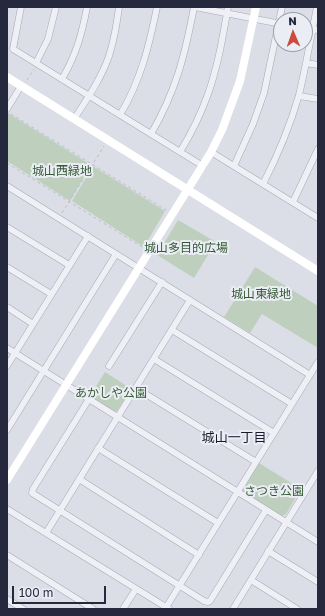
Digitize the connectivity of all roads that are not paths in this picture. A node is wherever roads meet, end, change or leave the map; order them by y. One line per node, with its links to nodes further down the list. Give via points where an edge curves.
1 (21, 7): 15 (street, via 13,49)
2 (56, 7): 15 (street, via 48,40)
3 (87, 7): 18 (street, via 79,44)
4 (120, 7): 20 (street, via 109,55)
5 (157, 7): 24 (street, via 141,72)
6 (194, 7): 9 (street); 26 (street, via 180,73 167,106)
7 (256, 7): 10 (street)
8 (317, 7): 12 (street)
9 (228, 10): 10 (street); 28 (street, via 208,96)
10 (254, 18): 11 (street); 29 (street, via 240,81)
11 (273, 22)
12 (315, 30): 14 (street)
13 (273, 52): 31 (street, via 264,93)
14 (306, 63): 16 (street); 21 (street)
15 (37, 64): 18 (street)
16 (318, 65)
17 (7, 77): 19 (street)
18 (62, 79): 20 (street)
19 (24, 84): 23 (street); 25 (street)
20 (89, 96): 24 (street); 25 (street)
21 (298, 96): 22 (street); 32 (street, via 284,138)
22 (318, 99)
23 (7, 110)
24 (120, 115): 26 (street)
25 (74, 119): 34 (street)
26 (151, 134): 28 (street)
27 (318, 149): 35 (street)
28 (180, 152): 30 (street)
29 (211, 152): 30 (street); 31 (street)
30 (203, 166): 34 (street)
31 (234, 166): 32 (street)
32 (263, 184): 35 (street)
33 (7, 186): 38 (street)
34 (188, 190): 42 (street); 43 (street)
35 (293, 202): 36 (street)
36 (318, 218)
37 (7, 226): 40 (street)
38 (88, 236): 39 (street); 40 (street)
39 (116, 254): 42 (street); 56 (street)
40 (69, 265): 45 (street)
41 (7, 267): 45 (street)
42 (139, 268): 44 (street); 58 (street)
43 (318, 271)
44 (162, 282): 46 (street); 55 (street)
45 (51, 294): 48 (street)
46 (190, 300): 49 (street); 57 (street)
47 (7, 308): 48 (street)
48 (33, 324): 51 (street)
49 (172, 330): 52 (street); 61 (street)
50 (7, 348): 51 (street)
51 (15, 353): 54 (street); 56 (street)
52 (154, 359): 59 (street); 64 (street)
53 (318, 362): 57 (street)
54 (7, 366)
55 (109, 366)
56 (44, 371): 58 (street); 63 (street)
57 (310, 375): 61 (street)
58 (66, 385): 60 (street); 69 (street)
59 (136, 388): 62 (street); 66 (street)
60 (89, 399): 62 (street); 73 (street, via 32,491)
61 (292, 404): 64 (street)
62 (118, 417): 65 (street); 70 (street)
63 (7, 430)
64 (274, 434): 66 (street)
65 (98, 448): 68 (street); 75 (street)
66 (256, 462): 70 (street)
67 (318, 472): 74 (street)
68 (79, 479): 73 (street); 79 (street)
69 (7, 480)
70 (237, 492): 72 (street); 75 (street)
71 (7, 509): 76 (street)
72 (266, 510): 74 (street); 83 (street, via 209,602)
73 (59, 511): 76 (street); 83 (street)
74 (286, 522): 77 (street); 78 (street)
75 (218, 523): 79 (street)
76 (46, 533): 84 (street)
77 (318, 542)
78 (268, 551): 81 (street); 82 (street)
79 (199, 554): 83 (street)
80 (7, 555): 88 (street)
81 (251, 580): 90 (street); 91 (street)
82 (318, 582)
83 (179, 585): 86 (street)
84 (136, 589): 86 (street); 89 (street)
85 (7, 599): 87 (street)
86 (167, 608)
87 (23, 609)
88 (93, 609)
89 (123, 609)
90 (233, 609)
91 (297, 609)

